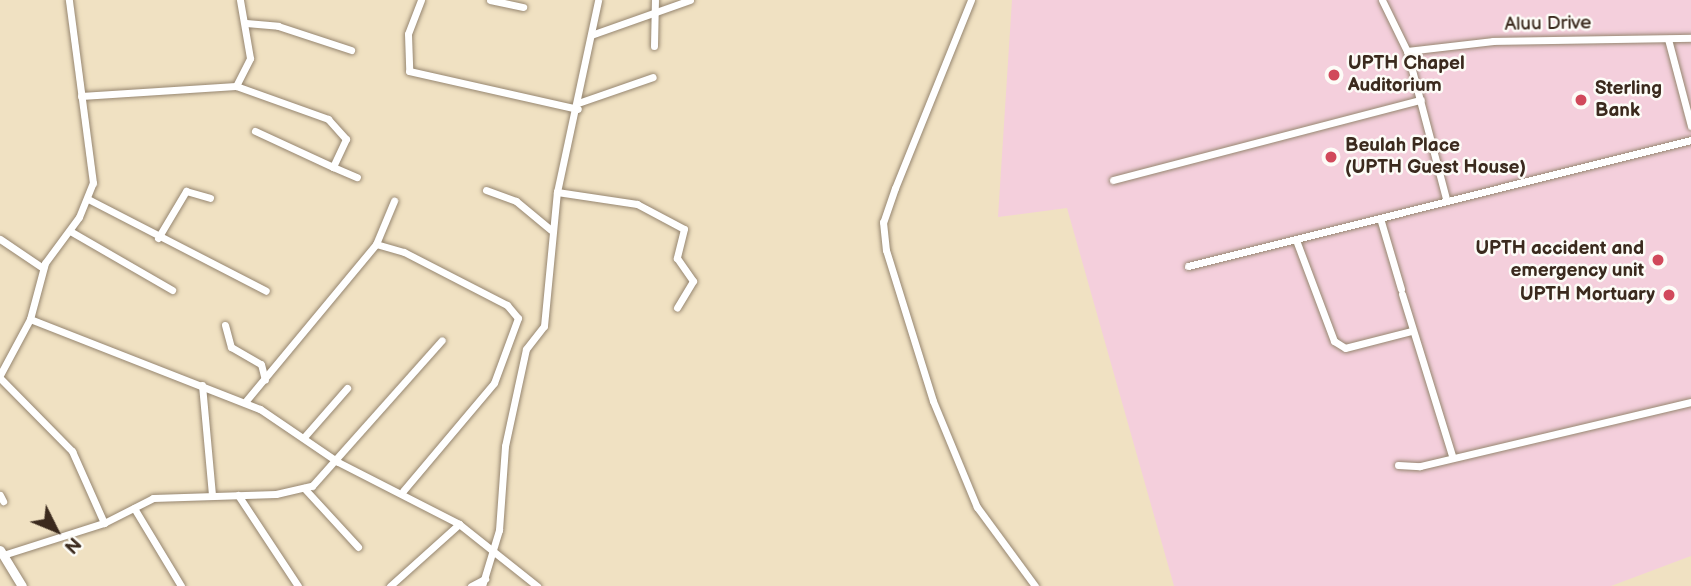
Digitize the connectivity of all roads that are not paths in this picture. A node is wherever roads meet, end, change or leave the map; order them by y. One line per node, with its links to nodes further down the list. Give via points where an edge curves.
1 (69, 0): 21 (street)
2 (240, 0): 12 (street)
3 (421, 0): 23 (street, via 408,34 409,71)
4 (490, 0): 10 (street)
5 (598, 0): 13 (street)
6 (655, 0): 11 (street)
7 (690, 0): 11 (street)
8 (971, 0): 79 (street, via 883,222 886,250 933,401 977,507)
9 (1382, 0): 18 (street)
10 (523, 8)
11 (655, 10): 13 (street); 16 (street)
12 (246, 23): 17 (street, via 278,26); 20 (street, via 250,58)
13 (591, 35): 23 (street)
14 (1691, 38): 15 (street, Aluu Drive)
15 (1668, 39): 18 (street, Aluu Drive, via 1493,41); 24 (street)
16 (654, 46)
17 (351, 50)
18 (1407, 51): 22 (street)
19 (653, 78): 23 (street)
20 (236, 86): 21 (street); 27 (street, via 336,125 346,139)
21 (81, 96): 33 (street, via 93,183)
22 (1421, 100): 29 (street); 34 (street)
23 (578, 106): 31 (street)
24 (1691, 126)
25 (255, 131): 27 (street)
26 (1691, 140): 34 (street)
27 (333, 167): 28 (street)
28 (357, 177)
29 (1113, 180)
30 (486, 190): 37 (street, via 516,201)
31 (557, 192): 37 (street); 47 (street, via 637,204 684,229 677,258 693,281)
32 (210, 198): 39 (street, via 186,191)
33 (88, 199): 38 (street); 39 (street)
34 (1446, 199): 36 (street)
35 (394, 201): 42 (street)
36 (1380, 218): 41 (street); 50 (street)
37 (551, 230): 70 (street, via 544,326 526,349 505,446 502,509)
38 (70, 231): 44 (street); 45 (street)
39 (158, 237): 46 (street)
40 (0, 239): 44 (street)
41 (1296, 240): 43 (street); 50 (street, via 1334,341 1345,348)
42 (376, 244): 53 (street); 63 (street, via 404,252 507,305 518,318 494,383)
43 (1188, 267)
44 (43, 268): 48 (street)
45 (172, 290)
46 (266, 291)
47 (677, 308)
48 (30, 319): 52 (street); 54 (street)
49 (225, 325): 53 (street, via 231,347 261,364)
50 (1411, 331): 59 (street)
51 (442, 340): 60 (street, via 378,405)
52 (0, 377): 67 (street, via 72,451)
53 (265, 380): 56 (street)
54 (202, 384): 56 (street); 64 (street)
55 (347, 388): 58 (street)
56 (245, 402): 58 (street)
57 (1691, 402): 59 (street)
58 (305, 436): 60 (street)
59 (1452, 456): 61 (street, via 1420,466)
60 (338, 462): 62 (street); 63 (street)
61 (1398, 465)
62 (304, 488): 65 (street); 69 (street)
63 (403, 491): 68 (street)
64 (212, 494): 65 (street); 66 (street, via 153,498)
65 (238, 495): 75 (street)
66 (134, 508): 67 (street); 74 (street)
67 (104, 523): 71 (street)
68 (458, 524): 70 (street); 76 (street)
69 (358, 547)
70 (492, 550): 72 (street); 78 (street)
71 (2, 553): 73 (street)
72 (484, 583): 77 (street)
73 (22, 586)
74 (181, 586)
75 (298, 586)
76 (390, 586)
77 (471, 586)
78 (537, 586)
79 (1035, 586)

